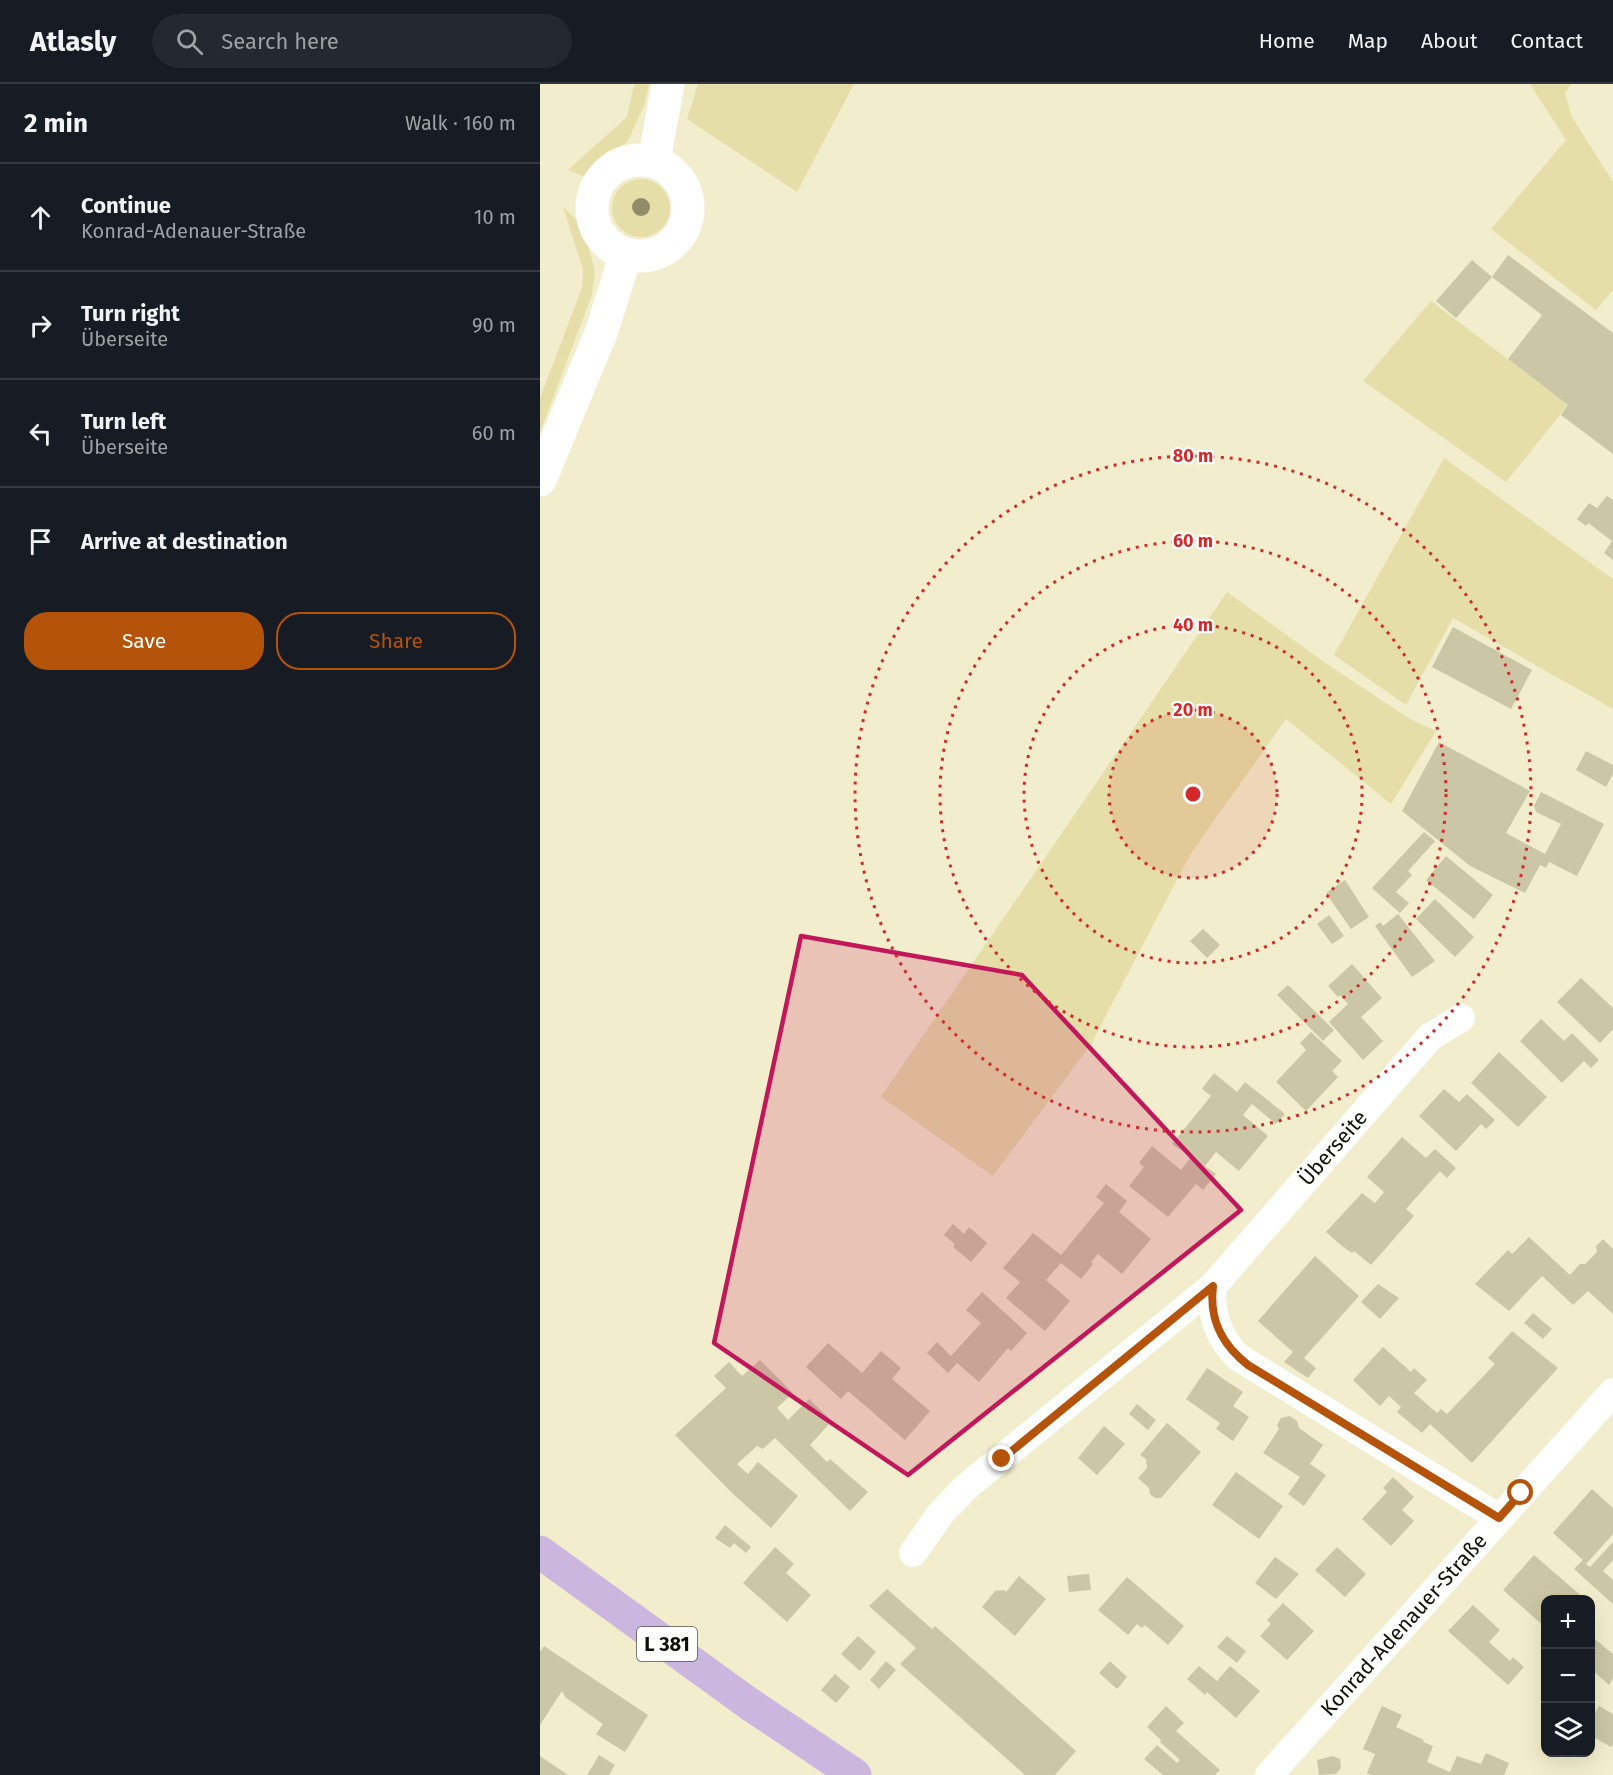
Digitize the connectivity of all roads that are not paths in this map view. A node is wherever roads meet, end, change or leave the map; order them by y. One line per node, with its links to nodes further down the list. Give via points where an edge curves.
1 (668, 84): 2 (street)
2 (654, 161): 3 (street, via 680,182 688,203 686,222 681,234 665,249 645,256); 3 (street, via 635,159 616,165 601,179 592,197 593,221 598,232 604,241)
3 (626, 254): 4 (street, via 602,333)
4 (540, 480)
5 (1461, 1018): 6 (street, Überseite, via 1430,1037)
6 (1213, 1286): 8 (street, via 1217,1329 1238,1357); 10 (street, Überseite, via 966,1487)
7 (1613, 1392): 8 (street, Konrad-Adenauer-Straße)
8 (1499, 1518): 11 (street, Konrad-Adenauer-Straße)
9 (540, 1552): 12 (main road, L 381, via 748,1703)
10 (913, 1553)
11 (1273, 1774)
12 (855, 1775)

